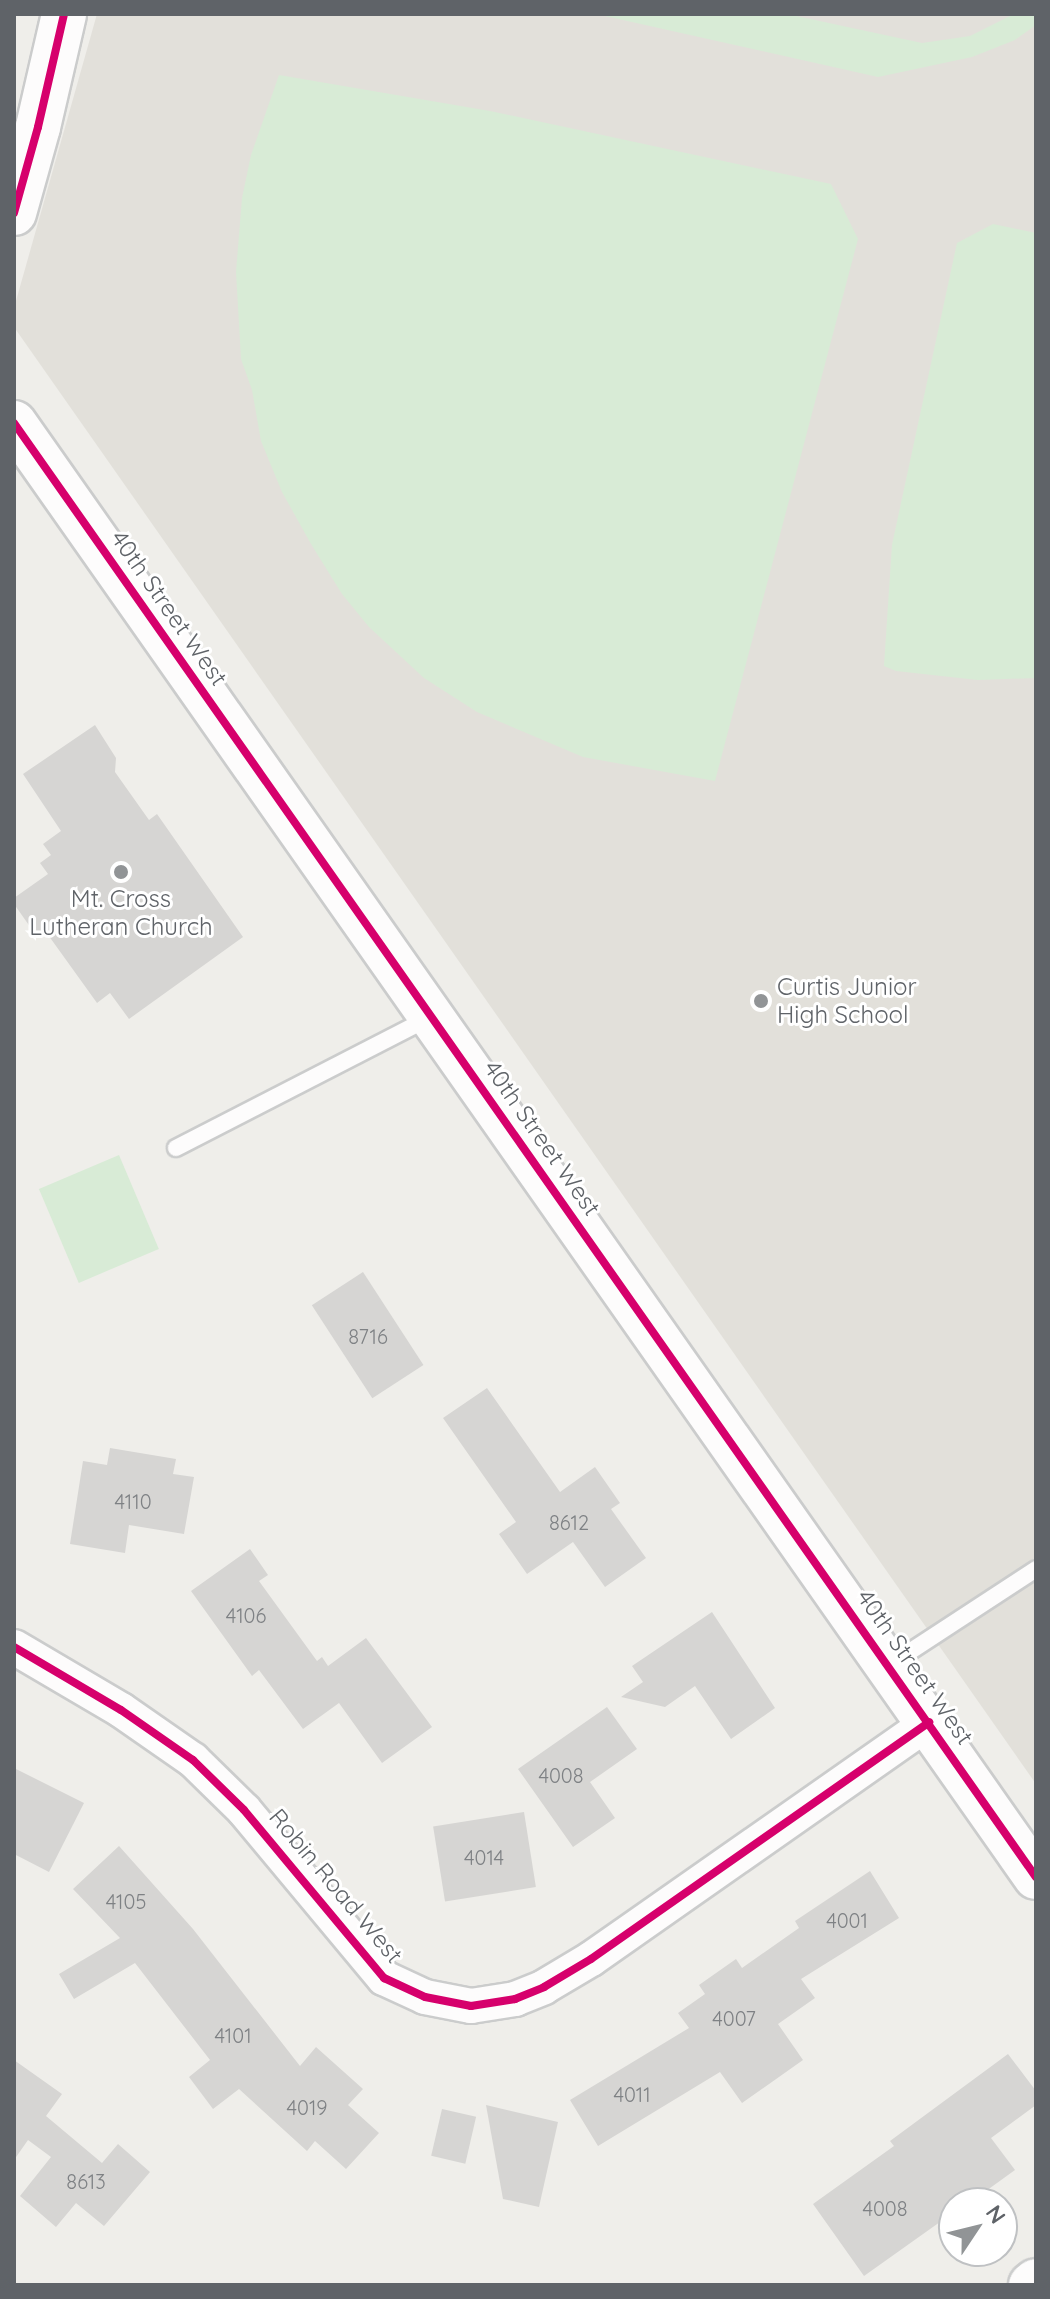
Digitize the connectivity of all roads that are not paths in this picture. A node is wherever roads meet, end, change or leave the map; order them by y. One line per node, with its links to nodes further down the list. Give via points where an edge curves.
1 (64, 14): 2 (street)
2 (14, 213)
3 (14, 423): 4 (street, 40th Street West)
4 (433, 1016): 5 (lane); 8 (street, 40th Street West)
5 (176, 1148)
6 (1036, 1569): 8 (lane)
7 (14, 1647): 9 (street, Robin Road West, via 193,1760 244,1810 384,1978 425,1997 471,2006 515,1999 591,1959)
8 (889, 1665): 9 (street, 40th Street West)
9 (929, 1722): 10 (street, 40th Street West)
10 (1036, 1877)
11 (1036, 2281): 12 (street)
12 (1031, 2285)

